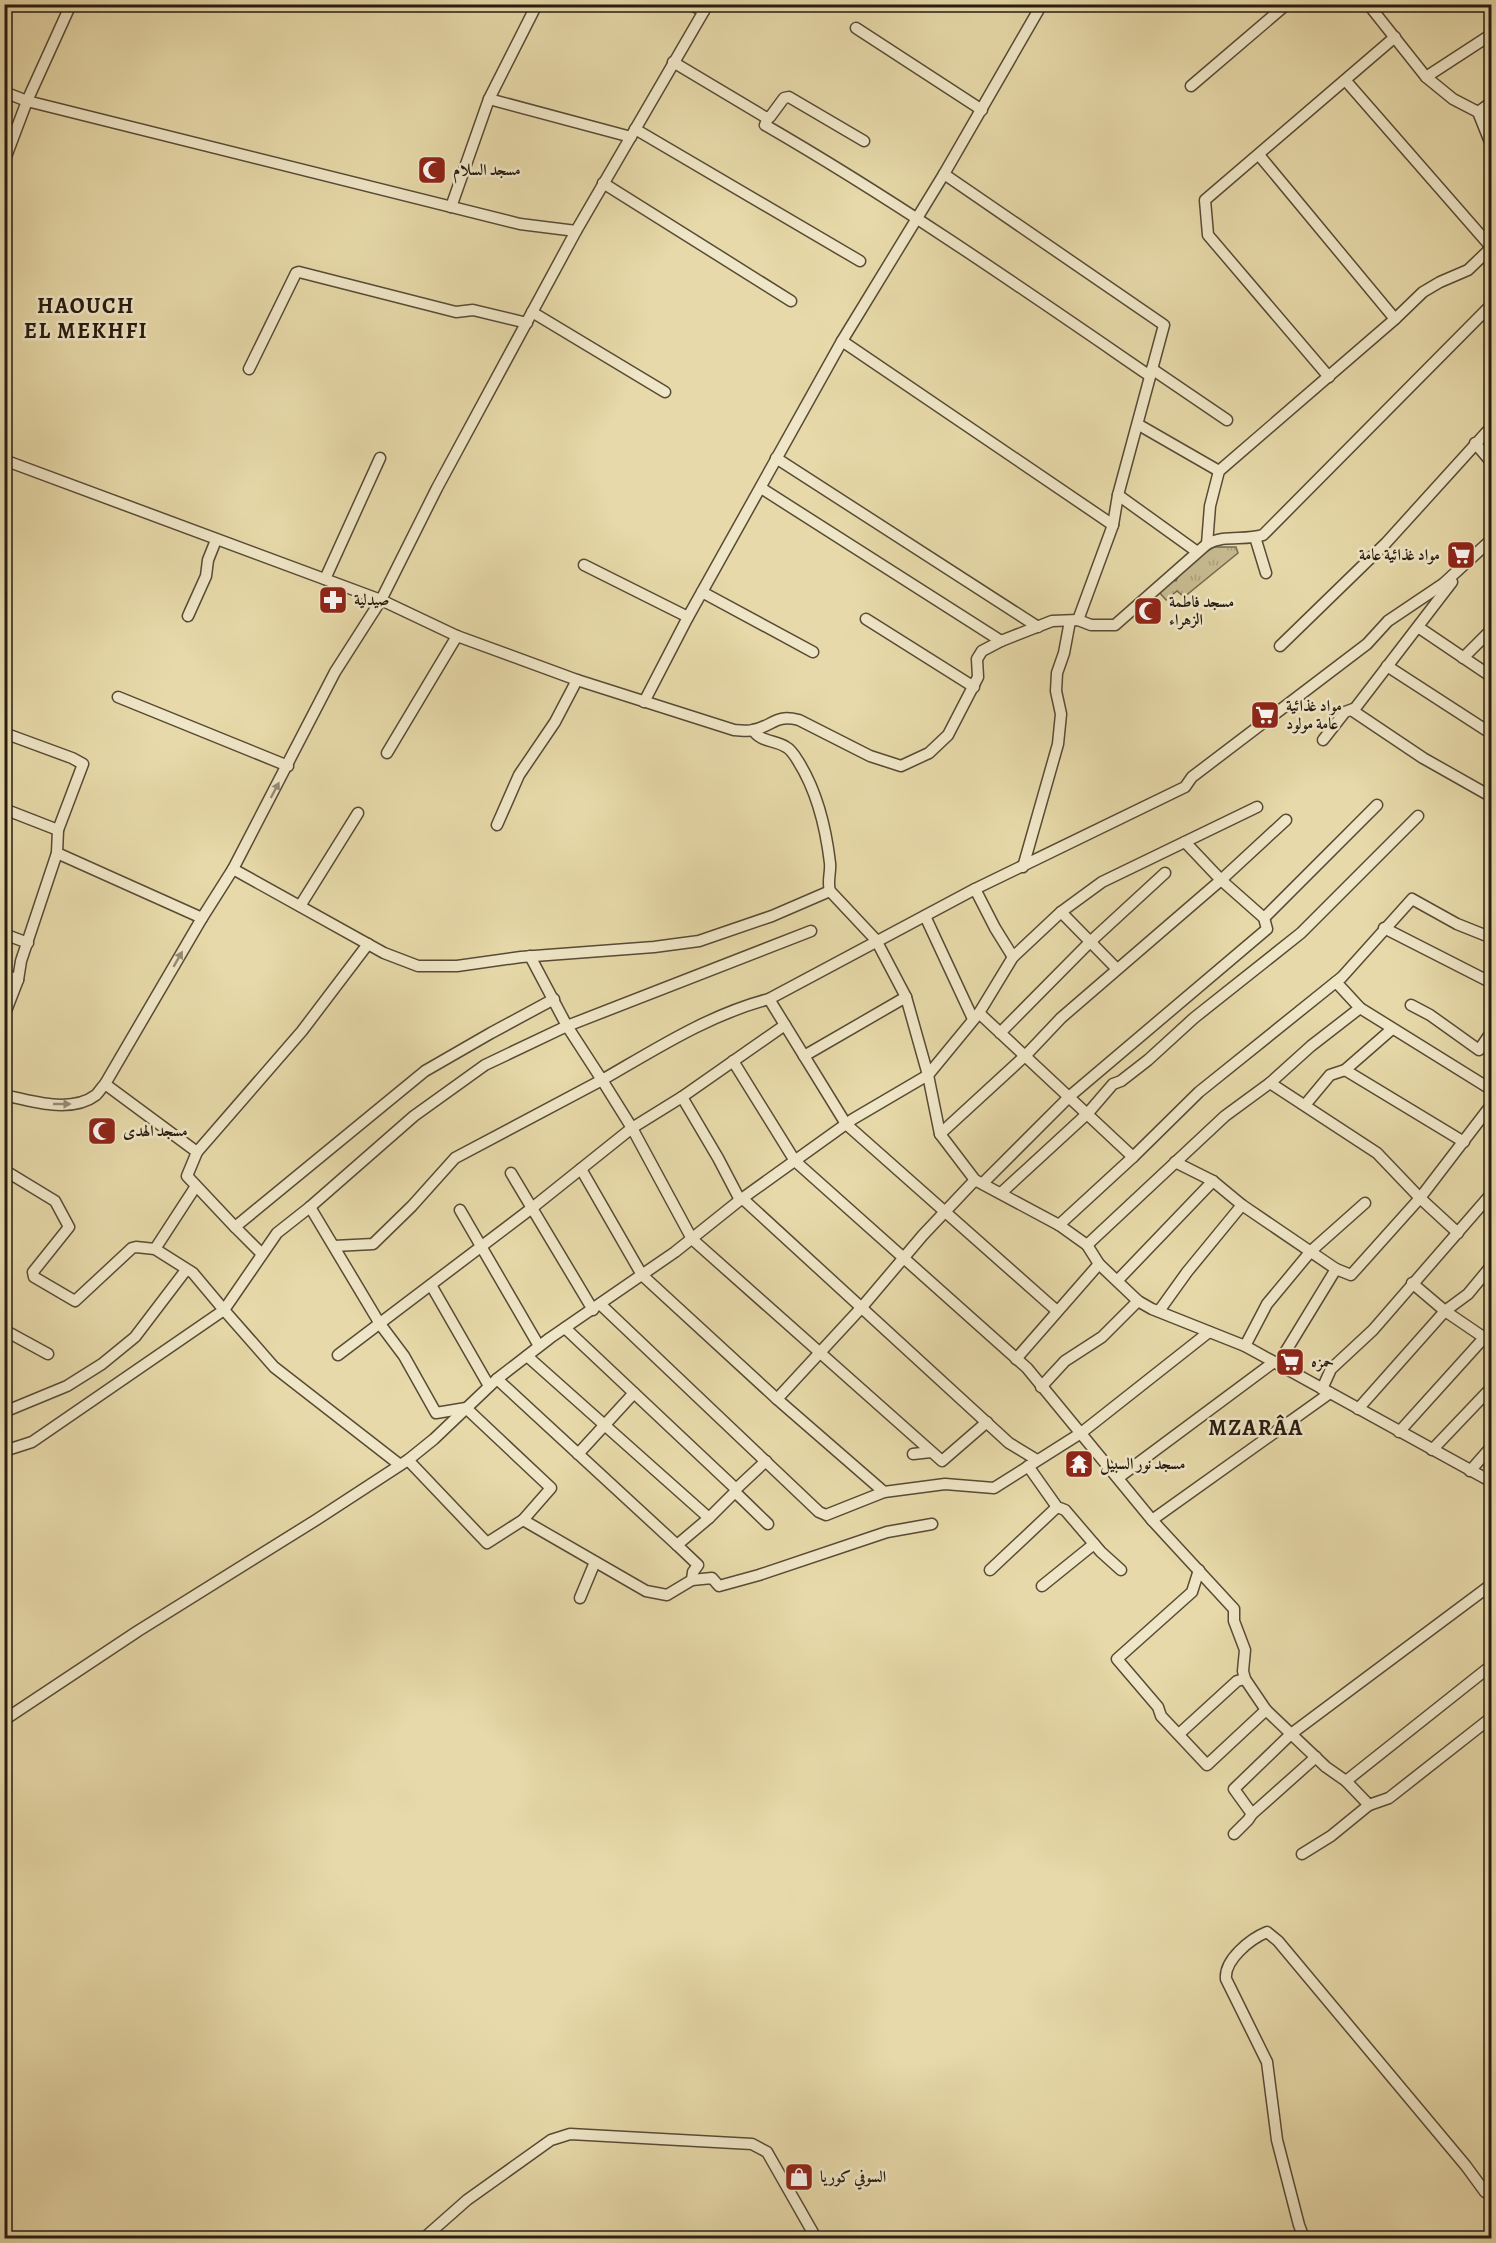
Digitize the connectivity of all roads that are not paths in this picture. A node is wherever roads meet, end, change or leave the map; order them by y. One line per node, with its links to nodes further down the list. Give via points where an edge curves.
1 (71, 4): 17 (street)
2 (537, 4): 16 (street)
3 (689, 4): 7 (street)
4 (1042, 4): 19 (street)
5 (1287, 4): 14 (street)
6 (1368, 4): 10 (street)
7 (706, 8): 11 (street)
8 (856, 28): 19 (street)
9 (1491, 34): 12 (street)
10 (1395, 37): 12 (street); 13 (street)
11 (674, 62): 21 (street); 23 (street)
12 (1426, 77): 20 (street)
13 (1346, 81): 26 (street); 33 (street)
14 (1191, 86)
15 (4, 92): 17 (street)
16 (489, 99): 23 (street); 30 (street)
17 (27, 101): 27 (street); 30 (street)
18 (1491, 102): 20 (street)
19 (982, 110): 28 (street)
20 (1479, 115): 22 (street); 25 (street)
21 (768, 118): 24 (street, via 789,97); 31 (street, via 765,125)
22 (1491, 126)
23 (633, 133): 29 (street); 34 (street)
24 (864, 141)
25 (1491, 147)
26 (1259, 155): 38 (street); 43 (street, via 1205,200 1208,235)
27 (4, 162)
28 (944, 174): 31 (street); 42 (street, via 1163,323)
29 (603, 183): 32 (street); 35 (street)
30 (451, 207): 32 (street, via 520,224)
31 (917, 217): 40 (street); 42 (street)
32 (576, 231): 37 (street)
33 (1491, 247): 38 (street, via 1468,270 1423,292)
34 (860, 261)
35 (791, 301)
36 (1491, 304): 57 (street, via 1263,534)
37 (532, 312): 39 (street); 44 (street)
38 (1395, 319): 43 (street)
39 (527, 323): 41 (street, via 472,309 456,312 299,272); 67 (street)
40 (842, 341): 50 (street); 56 (street)
41 (249, 369)
42 (1151, 372): 45 (street); 46 (street)
43 (1329, 377): 53 (street)
44 (665, 392)
45 (1227, 420)
46 (1138, 425): 53 (street); 55 (street)
47 (1491, 426): 48 (street)
48 (1475, 443): 52 (street); 77 (street, via 1386,543)
49 (380, 458): 65 (street)
50 (776, 458): 54 (street); 72 (street)
51 (4, 460): 59 (street)
52 (1491, 463)
53 (1219, 471): 60 (street, via 1210,506)
54 (761, 488): 66 (street); 76 (street)
55 (1118, 495): 56 (street); 61 (street)
56 (1113, 525): 71 (street)
57 (1255, 537): 60 (street, via 1217,538); 64 (street)
58 (1491, 539): 63 (street)
59 (216, 540): 65 (street); 68 (street, via 206,576)
60 (1207, 544): 61 (street)
61 (1196, 551): 71 (street, via 1115,625)
62 (584, 564): 69 (street)
63 (1465, 565): 73 (street); 104 (street, via 1191,777 1185,787)
64 (1266, 573)
65 (325, 579): 67 (street)
66 (702, 592): 69 (street); 78 (street)
67 (381, 600): 75 (street); 92 (street, via 335,672)
68 (188, 616)
69 (688, 617): 85 (street)
70 (866, 619): 83 (street)
71 (1074, 621): 72 (street, via 1052,621); 104 (street, via 1057,674 1061,714 1058,744)
72 (1038, 627): 76 (street)
73 (1418, 627): 79 (street); 80 (street)
74 (1491, 629): 79 (street)
75 (458, 636): 82 (street); 91 (street)
76 (1001, 641): 83 (street, via 982,651 977,659)
77 (1280, 646)
78 (813, 652)
79 (1462, 658): 81 (street)
80 (1387, 666): 86 (street); 89 (street)
81 (1491, 678)
82 (577, 680): 85 (street); 100 (street, via 555,722 519,775)
83 (974, 687): 87 (street, via 948,735 929,753 901,766 870,756 787,717)
84 (118, 697): 92 (street)
85 (644, 702): 87 (street, via 734,730)
86 (1353, 709): 90 (street, via 1345,712); 93 (street, via 1423,758)
87 (753, 730): 109 (street, via 757,737 787,747 807,779 826,831)
88 (4, 733): 101 (street, via 83,764)
89 (1491, 735)
90 (1323, 740)
91 (387, 753)
92 (288, 766): 105 (street, one-way to 92)
93 (1491, 797)
94 (1377, 805): 114 (street)
95 (1257, 807): 102 (street)
96 (4, 809): 101 (street)
97 (358, 813): 110 (street)
98 (1418, 816): 156 (street, via 1301,933 1148,1060 1113,1084)
99 (1286, 820): 107 (street)
100 (497, 825)
101 (58, 830): 103 (street)
102 (1185, 842): 107 (street); 111 (street, via 1102,882)
103 (57, 853): 113 (street); 121 (street)
104 (1023, 867): 108 (street)
105 (233, 869): 110 (street); 113 (street)
106 (1165, 873): 120 (street)
107 (1221, 880): 114 (street); 125 (street)
108 (975, 889): 112 (street); 124 (street)
109 (830, 891): 119 (street); 123 (street, via 699,941)
110 (300, 906): 122 (street)
111 (1061, 912): 120 (street); 124 (street)
112 (925, 916): 119 (street); 136 (street)
113 (202, 918): 149 (street, one-way to 113)
114 (1264, 918): 152 (street, via 1267,929)
115 (1384, 928): 118 (street, via 1412,899); 128 (street); 129 (street)
116 (811, 931): 138 (street)
117 (4, 934): 121 (street)
118 (1491, 938)
119 (876, 940): 130 (street); 132 (street)
120 (1090, 942): 125 (street); 141 (street)
121 (28, 943): 127 (street)
122 (368, 944): 123 (street, via 418,966 458,966); 161 (street, via 302,1031)
123 (530, 956): 131 (street)
124 (1013, 957): 136 (street)
125 (1116, 968): 142 (street)
126 (4, 974): 127 (street)
127 (18, 980): 135 (street)
128 (1336, 982): 134 (street); 162 (street, via 1199,1092)
129 (1491, 983)
130 (906, 997): 143 (street); 146 (street)
131 (554, 999): 138 (street); 182 (street, via 425,1071)
132 (769, 999): 137 (street); 147 (street, via 685,1032)
133 (1411, 1005): 140 (street, via 1479,1050)
134 (1360, 1008): 139 (street); 148 (street)
135 (4, 1016)
136 (976, 1016): 141 (street); 146 (street)
137 (785, 1025): 143 (street); 144 (street)
138 (567, 1026): 147 (street); 177 (street, via 485,1065 414,1116)
139 (1392, 1029): 145 (street); 150 (street)
140 (1491, 1031)
141 (1000, 1033): 142 (street)
142 (1026, 1055): 152 (street); 159 (street)
143 (804, 1056): 157 (street)
144 (733, 1061): 153 (street); 163 (street)
145 (1345, 1070): 155 (street, via 1330,1075); 160 (street)
146 (928, 1075): 157 (street); 159 (street)
147 (602, 1080): 158 (street); 186 (street, via 455,1158 373,1244)
148 (1270, 1083): 155 (street); 164 (street, via 1225,1116)
149 (105, 1084): 151 (street, one-way to 149, via 43,1104 76,1104 96,1095); 161 (street)
150 (1491, 1090)
151 (4, 1095)
152 (1070, 1096): 156 (street); 168 (street)
153 (682, 1097): 158 (street); 174 (street)
154 (1491, 1104): 160 (street)
155 (1305, 1105): 173 (street, via 1377,1153)
156 (1088, 1113): 162 (street); 171 (street)
157 (846, 1124): 163 (street); 180 (street)
158 (632, 1128): 165 (street); 184 (street)
159 (940, 1134): 168 (street)
160 (1464, 1142): 173 (street)
161 (197, 1152): 170 (street, via 187,1174)
162 (1133, 1157): 181 (street)
163 (795, 1161): 174 (street); 191 (street)
164 (1175, 1162): 169 (street); 185 (street)
165 (581, 1169): 178 (street); 196 (street)
166 (4, 1170): 188 (street, via 59,1205 69,1227 33,1275 75,1301 135,1246)
167 (511, 1173): 178 (street)
168 (979, 1181): 171 (street); 180 (street)
169 (1213, 1181): 176 (street); 197 (street)
170 (196, 1186): 182 (street); 188 (street)
171 (1001, 1193): 181 (street)
172 (1491, 1193): 183 (street)
173 (1420, 1198): 183 (street); 195 (street, via 1351,1275)
174 (741, 1199): 184 (street); 202 (street)
175 (1365, 1203): 189 (street)
176 (1242, 1205): 189 (street); 205 (street)
177 (310, 1207): 186 (street); 190 (street, via 277,1233)
178 (532, 1208): 187 (street); 201 (street)
179 (460, 1210): 187 (street)
180 (944, 1211): 191 (street); 204 (street)
181 (1059, 1225): 185 (street)
182 (235, 1227): 190 (street)
183 (1458, 1233): 198 (street)
184 (692, 1239): 196 (street); 214 (street)
185 (1087, 1245): 192 (street)
186 (333, 1246): 207 (street)
187 (481, 1246): 199 (street); 212 (street)
188 (155, 1249): 194 (street)
189 (1311, 1251): 195 (street); 213 (street, via 1267,1304)
190 (262, 1254): 203 (street)
191 (904, 1259): 202 (street); 218 (street)
192 (1099, 1264): 197 (street); 204 (street)
193 (1491, 1265): 206 (street, via 1468,1294)
194 (186, 1270): 203 (street, via 193,1273); 228 (street, via 135,1337 102,1364 67,1386)
195 (1334, 1273): 219 (street)
196 (642, 1275): 201 (street); 225 (street)
197 (1118, 1280): 200 (street)
198 (1412, 1283): 206 (street); 223 (street, via 1373,1330 1331,1369)
199 (431, 1285): 207 (street); 220 (street)
200 (1138, 1301): 205 (street); 222 (street, via 1102,1337 1065,1361)
201 (596, 1307): 208 (street); 239 (street)
202 (862, 1307): 214 (street); 229 (street)
203 (224, 1310): 234 (street, via 32,1442); 240 (street, via 274,1367)
204 (1057, 1311): 218 (street)
205 (1159, 1311): 210 (street)
206 (1445, 1311): 211 (street); 227 (street)
207 (380, 1324): 216 (street); 226 (street, via 404,1356 436,1413)
208 (565, 1328): 212 (street); 224 (street)
209 (4, 1330): 215 (street)
210 (1209, 1332): 213 (street); 232 (street)
211 (1489, 1336): 231 (street)
212 (539, 1346): 217 (street)
213 (1245, 1346): 219 (street)
214 (819, 1353): 225 (street); 236 (street)
215 (48, 1354)
216 (338, 1355)
217 (527, 1356): 220 (street); 230 (street)
218 (1016, 1359): 222 (street)
219 (1276, 1363): 223 (street); 243 (street)
220 (493, 1382): 226 (street); 237 (street)
221 (1491, 1386): 235 (street)
222 (1041, 1387): 232 (street)
223 (1326, 1391): 227 (street); 250 (street)
224 (634, 1393): 230 (street); 245 (street)
225 (777, 1399): 246 (street)
226 (466, 1408): 240 (street); 249 (street, via 551,1488)
227 (1358, 1409): 231 (street)
228 (4, 1412)
229 (987, 1422): 236 (street, via 942,1461); 241 (street)
230 (605, 1426): 237 (street); 248 (street)
231 (1399, 1432): 235 (street)
232 (1081, 1433): 241 (street); 243 (street)
233 (1491, 1446): 242 (street)
234 (4, 1450)
235 (1432, 1450): 242 (street)
236 (931, 1452): 238 (street)
237 (579, 1454): 254 (street)
238 (913, 1454)
239 (766, 1461): 245 (street); 246 (street, via 826,1515)
240 (404, 1462): 249 (street, via 487,1543); 267 (street)
241 (1032, 1463): 246 (street, via 994,1488 945,1484); 247 (street)
242 (1470, 1471): 244 (street)
243 (1118, 1478): 250 (street)
244 (1491, 1482)
245 (736, 1491): 248 (street); 251 (street)
246 (884, 1492)
247 (1057, 1508): 253 (street, via 1065,1510); 256 (street)
248 (709, 1518): 254 (street)
249 (523, 1520): 255 (street)
250 (1152, 1520): 258 (street)
251 (768, 1524)
252 (932, 1524): 259 (street, via 888,1532 719,1586 712,1578)
253 (1094, 1544): 257 (street); 261 (street)
254 (677, 1545): 259 (street, via 698,1565)
255 (595, 1562): 259 (street, via 656,1593 667,1595); 262 (street)
256 (990, 1570)
257 (1121, 1570)
258 (1199, 1570): 264 (street, via 1234,1609 1234,1622 1245,1650); 268 (street, via 1192,1592 1117,1659)
259 (692, 1580)
260 (1491, 1584): 269 (street)
261 (1042, 1587)
262 (580, 1598)
263 (1491, 1665): 271 (street)
264 (1245, 1679): 265 (street); 268 (street, via 1237,1681)
265 (1266, 1710): 268 (street, via 1207,1765); 269 (street)
266 (1491, 1718): 272 (street, via 1389,1798)
267 (4, 1720)
268 (1179, 1734)
269 (1291, 1734): 270 (street); 273 (street, via 1234,1789)
270 (1316, 1757): 271 (street); 273 (street)
271 (1346, 1781): 272 (street)
272 (1369, 1805): 275 (street)
273 (1252, 1814): 274 (street)
274 (1234, 1834)
275 (1302, 1854)
276 (1485, 2192): 279 (street, via 1267,1932 1232,1959 1225,1972 1267,2062 1277,2140)
277 (424, 2238): 278 (street, via 467,2200 551,2140 570,2134 752,2144 767,2152)
278 (816, 2238)
279 (1305, 2238)

